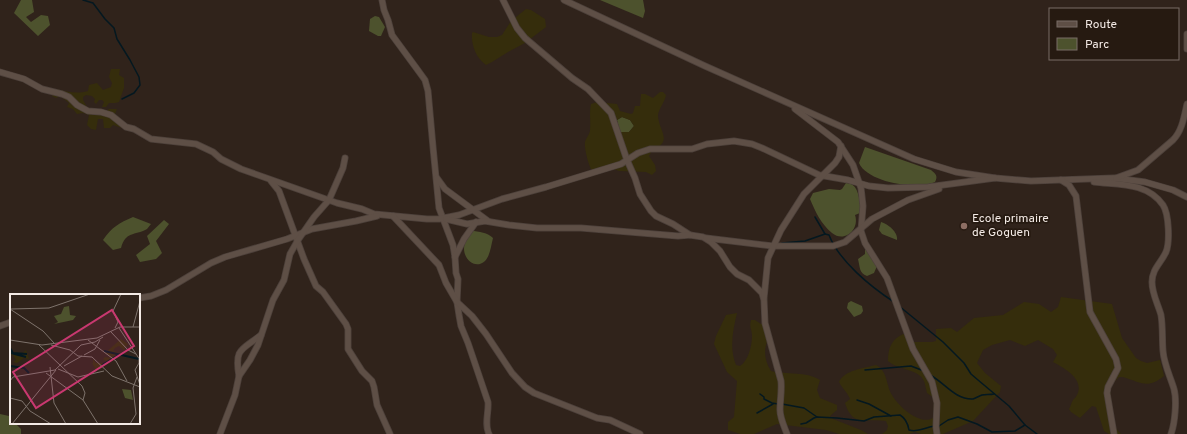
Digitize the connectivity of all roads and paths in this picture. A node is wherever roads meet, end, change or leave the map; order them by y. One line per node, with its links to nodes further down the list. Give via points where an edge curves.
1 (382, 0): 13 (street, via 392,35 425,80)
2 (503, 0): 11 (street, via 524,38 588,89 611,113)
3 (564, 0): 7 (street)
4 (1187, 34): 5 (street)
5 (1187, 50)
6 (0, 72): 16 (street, via 69,97 88,111 111,115 126,127 151,139 196,144 241,169)
7 (788, 103): 9 (street); 14 (street, via 914,159 956,172)
8 (1187, 104): 15 (street, via 1178,135 1138,170)
9 (841, 146): 12 (street, via 839,157); 20 (street, via 853,165)
10 (345, 158): 24 (street)
11 (627, 160): 12 (street, via 650,149 692,149 707,144 734,141 752,144); 25 (street); 33 (street, via 640,194 651,211)
12 (822, 176): 20 (street, via 848,180); 36 (street, via 793,209)
13 (436, 177): 25 (street, via 445,189); 28 (street)
14 (995, 178): 17 (street); 21 (street)
15 (1114, 178): 18 (street); 19 (street)
16 (268, 180): 24 (street); 35 (street, via 279,191)
17 (1061, 180): 18 (street); 51 (street, via 1069,185 1076,196 1090,312 1116,359 1118,368 1107,393)
18 (1078, 180): 22 (street, via 1138,186)
19 (1135, 181): 22 (street); 23 (street, via 1173,190)
20 (860, 185): 21 (street, via 888,188); 31 (street, via 863,206)
21 (951, 185): 31 (street, via 908,200 872,219)
22 (1145, 189): 52 (street, via 1156,196 1163,205 1168,227 1167,250 1157,264 1152,284 1160,314 1165,366 1175,396)
23 (1187, 197)
24 (329, 200): 26 (street); 32 (street)
25 (472, 210): 28 (street); 29 (street)
26 (379, 215): 27 (street); 32 (street)
27 (393, 216): 28 (street); 40 (street, via 439,265)
28 (442, 218): 30 (street, via 462,223); 37 (street)
29 (489, 221): 30 (street); 33 (street, via 537,228 581,228)
30 (476, 222): 37 (street, via 464,238)
31 (861, 228): 36 (street, via 845,242 833,246); 50 (street, via 865,243 886,278 913,349 932,382 937,403)
32 (303, 232): 35 (street)
33 (690, 235): 34 (street)
34 (703, 237): 36 (street); 39 (street, via 720,251 737,274 757,287)
35 (297, 238): 38 (street, via 226,256 211,262 166,290); 43 (street, via 284,280 273,300); 46 (street, via 316,286 346,324 348,349 372,381 377,405)
36 (773, 246): 39 (street, via 768,258)
37 (455, 257): 40 (street, via 458,279)
38 (140, 298)
39 (764, 300): 49 (street, via 765,323 781,381 780,417)
40 (457, 302): 47 (street, via 461,326 488,402); 48 (street, via 472,316 512,373 525,387 534,393 597,418 610,420)
41 (10, 322): 42 (street)
42 (0, 326)
43 (262, 335): 44 (street); 44 (street, via 241,350 237,359)
44 (239, 376): 45 (street)
45 (220, 434)
46 (390, 434)
47 (488, 434)
48 (640, 434)
49 (787, 434)
50 (937, 434)
51 (1114, 434)
52 (1171, 434)

